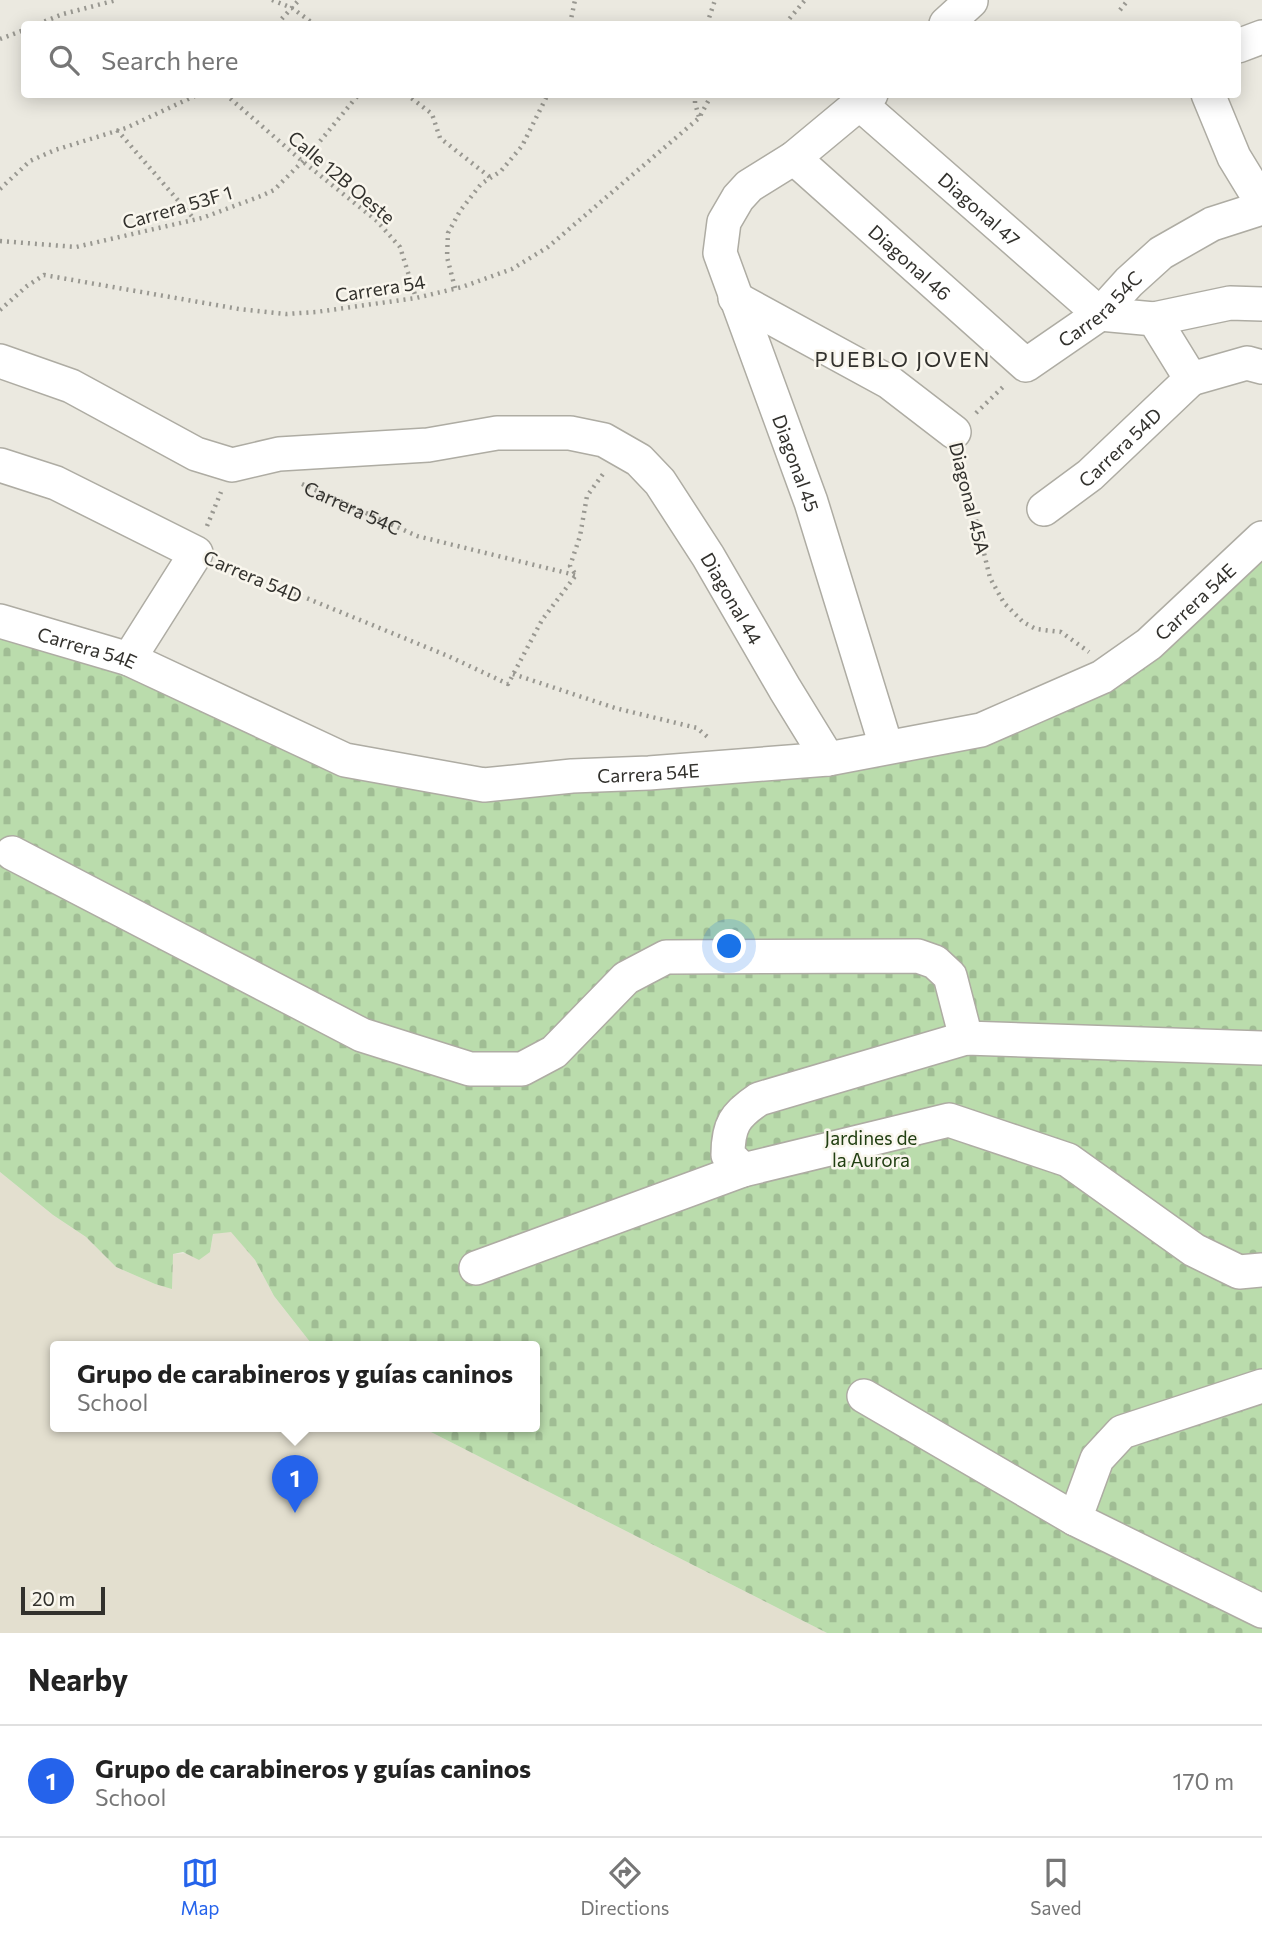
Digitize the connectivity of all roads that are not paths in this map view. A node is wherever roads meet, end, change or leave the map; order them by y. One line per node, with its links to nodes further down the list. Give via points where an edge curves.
1 (971, 1): 2 (street)
2 (949, 21)
3 (1262, 37): 4 (street)
4 (1241, 45)
5 (1209, 98): 8 (street, via 1234,157)
6 (866, 99): 7 (street); 12 (street, Diagonal 47)
7 (794, 158): 10 (street, Diagonal 45, via 749,186 724,222 720,253); 15 (street, Diagonal 46)
8 (1262, 203)
9 (1262, 208): 12 (street, Carrera 54C, via 1212,224 1161,253)
10 (735, 298): 18 (street, Diagonal 45A, via 889,382); 24 (street, Diagonal 45, via 811,502)
11 (1262, 304): 13 (street, via 1230,303)
12 (1100, 314): 13 (street); 15 (street, Carrera 54C)
13 (1154, 318): 17 (street)
14 (0, 361): 25 (street, Diagonal 44, via 71,386 196,454 232,466 279,454 428,445 497,433 570,433 604,440 639,460 660,482)
15 (1026, 365)
16 (1262, 367): 17 (street, via 1247,363)
17 (1191, 379): 20 (street, Carrera 54D, via 1090,475)
18 (954, 432)
19 (0, 465): 23 (street, Carrera 54D, via 56,483 196,553)
20 (1044, 509)
21 (1262, 538): 24 (street, Carrera 54E, via 1149,644 1102,677 981,730)
22 (0, 621): 23 (street, Carrera 54E)
23 (129, 659): 25 (street, Carrera 54E, via 345,760 485,785)
24 (886, 746): 25 (street, Carrera 54E)
25 (828, 759)
26 (12, 853): 27 (street, via 362,1035 470,1069 522,1069 554,1052 626,978 666,957 918,956 935,962 950,976)
27 (966, 1038): 28 (street); 29 (street, via 759,1099 739,1112 728,1137 728,1155)
28 (1262, 1048)
29 (743, 1170): 30 (street); 31 (street, via 949,1120 1068,1160 1194,1250 1239,1272)
30 (476, 1268)
31 (1262, 1270)
32 (1262, 1386): 34 (street, via 1122,1432 1097,1460)
33 (864, 1395): 34 (street)
34 (1076, 1518): 35 (street)
35 (1262, 1611)

